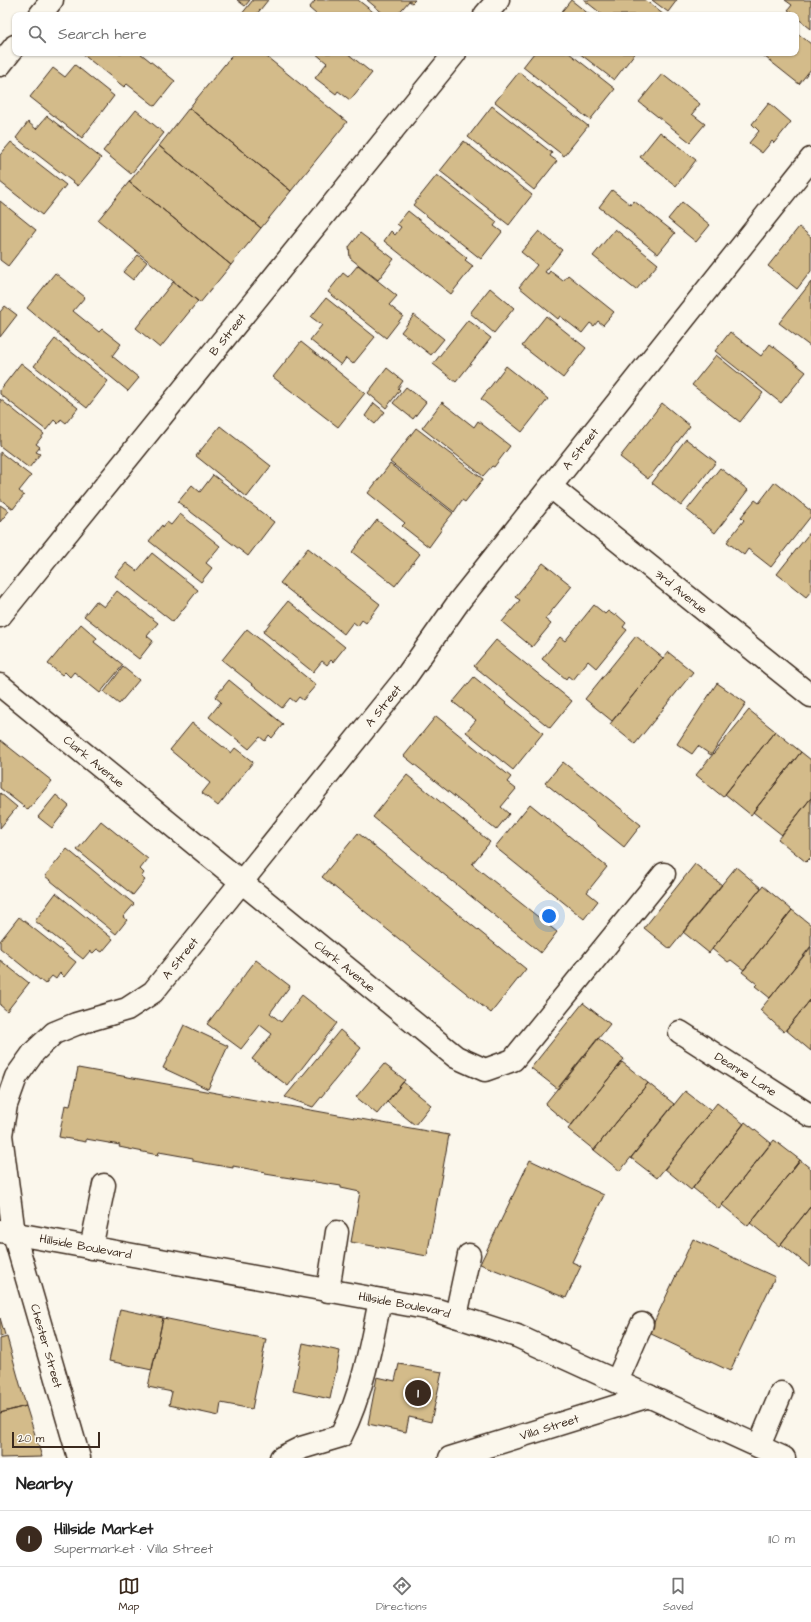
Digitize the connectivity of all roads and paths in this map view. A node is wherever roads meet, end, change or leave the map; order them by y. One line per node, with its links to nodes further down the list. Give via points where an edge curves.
1 (52, 0): 3 (street)
2 (498, 0): 4 (street)
3 (42, 12)
4 (488, 12)
5 (12, 50): 7 (street)
6 (453, 56): 10 (street, B Street)
7 (0, 65)
8 (809, 166): 9 (street, A Street)
9 (551, 487): 12 (street, 3rd Avenue); 14 (street, A Street, via 460,600 403,681)
10 (0, 616)
11 (0, 685): 14 (street, Clark Avenue)
12 (811, 696)
13 (664, 874): 14 (street, Clark Avenue, via 513,1060 486,1070 456,1057)
14 (241, 883): 19 (street, A Street, via 153,992 127,1009 76,1024 54,1034 34,1052 16,1076 6,1105 1,1136)
15 (680, 1032): 16 (street, Deanne Lane)
16 (811, 1116)
17 (104, 1185): 20 (street)
18 (337, 1232): 22 (street)
19 (7, 1233): 20 (street, Hillside Boulevard); 30 (street, Chester Street)
20 (91, 1248): 22 (street, Hillside Boulevard)
21 (468, 1255): 24 (street)
22 (328, 1291): 23 (street, Hillside Boulevard)
23 (380, 1300): 24 (street, Hillside Boulevard); 31 (street, via 370,1352 341,1436 301,1448)
24 (456, 1316): 26 (street, Hillside Boulevard, via 517,1336)
25 (642, 1324): 26 (street)
26 (617, 1381): 28 (street, Hillside Boulevard)
27 (781, 1393): 29 (street)
28 (649, 1396): 29 (street, Hillside Boulevard); 32 (street, Villa Street)
29 (758, 1446): 33 (street, Hillside Boulevard)
30 (79, 1458)
31 (281, 1458)
32 (450, 1458)
33 (784, 1458)

